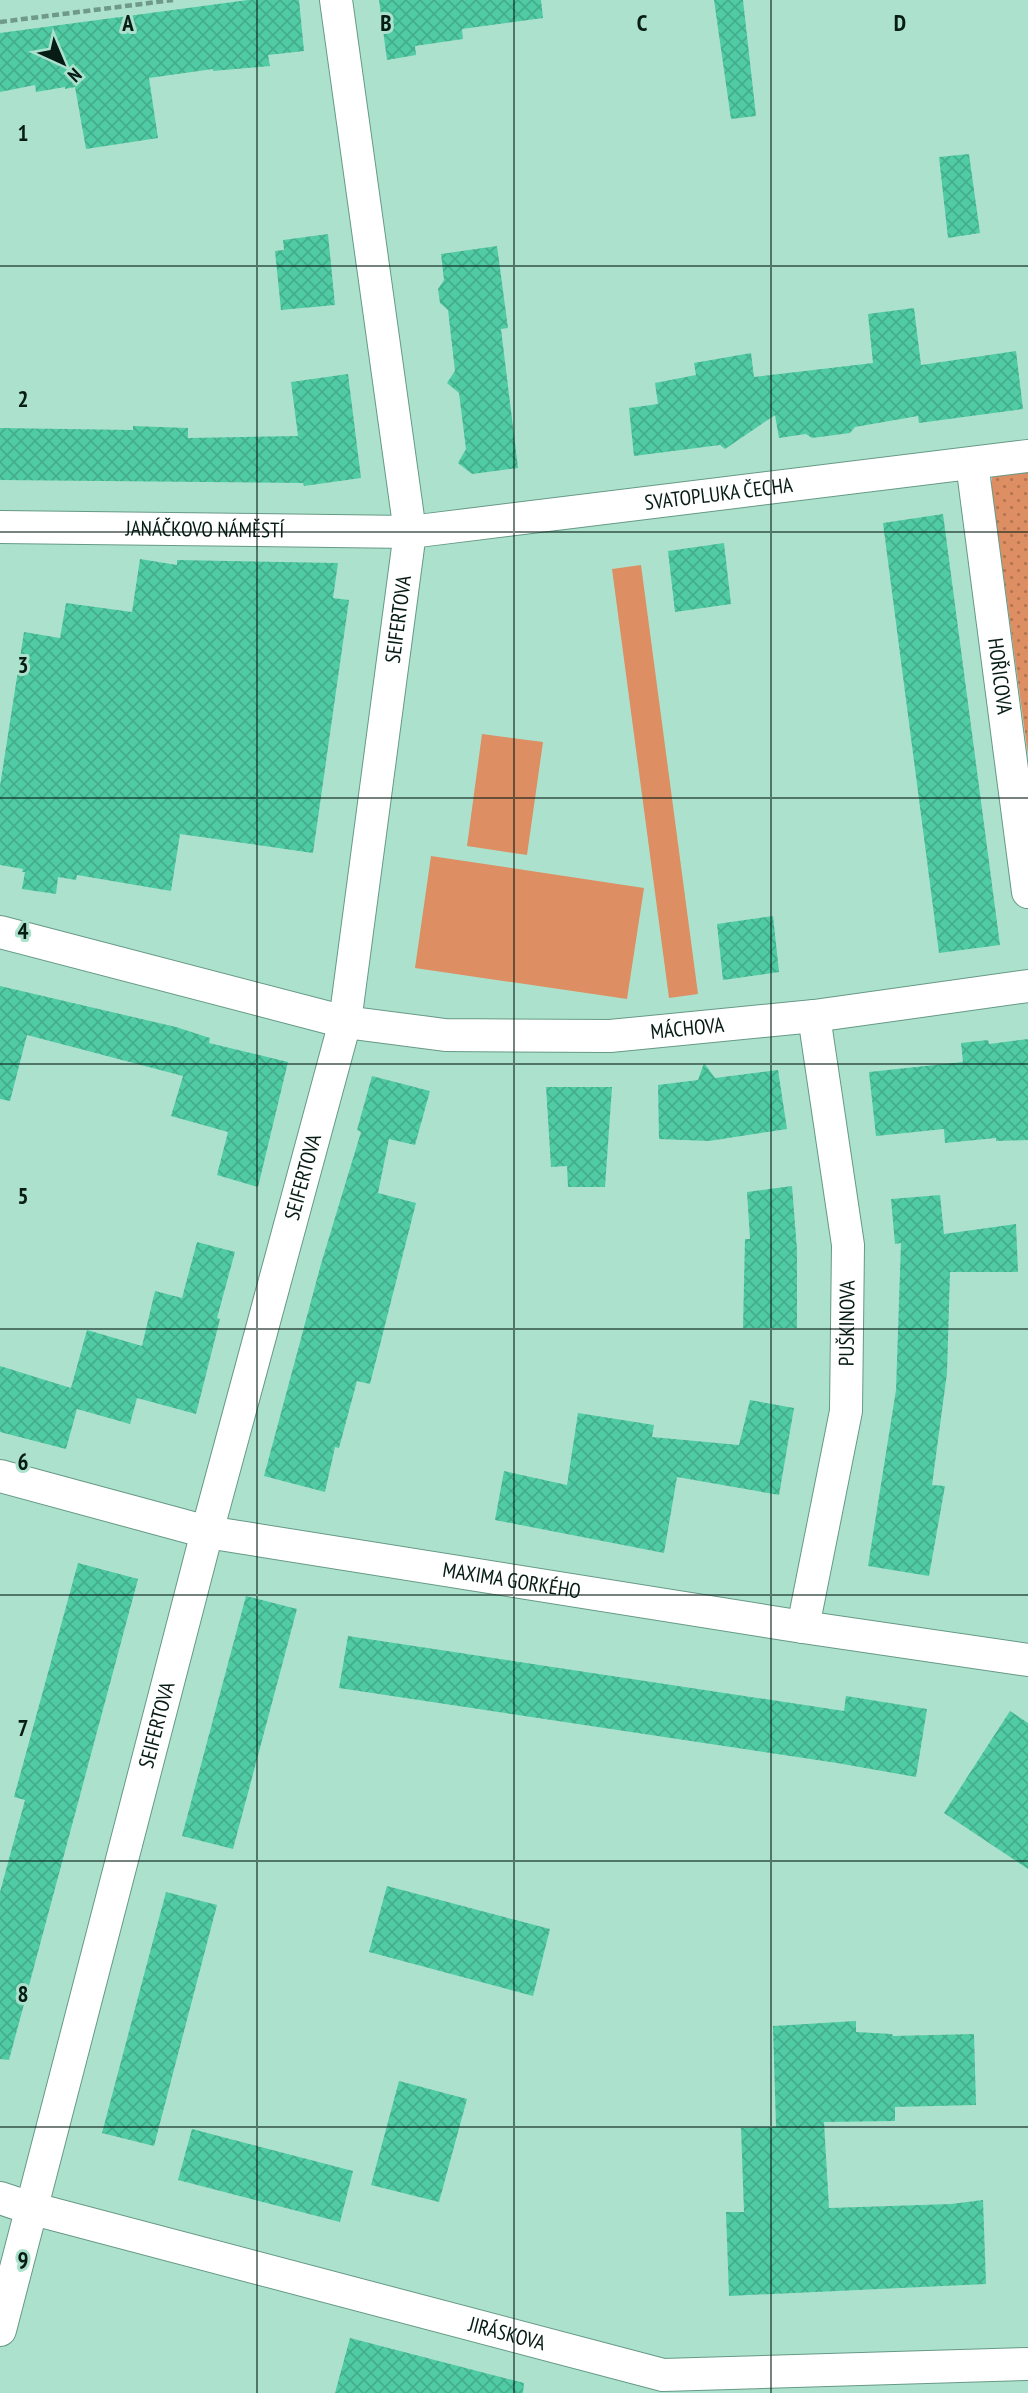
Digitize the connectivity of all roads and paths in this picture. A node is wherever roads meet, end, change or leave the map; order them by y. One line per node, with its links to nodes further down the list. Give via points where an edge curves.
1 (173, 0): 3 (path)
2 (336, 0): 7 (street, SEIFERTOVA)
3 (0, 22)
4 (1028, 456): 5 (street, SVATOPLUKA ČECHA)
5 (972, 463): 7 (street, SVATOPLUKA ČECHA); 8 (street, HOŘICOVA)
6 (0, 527): 7 (street, JANÁČKOVO NÁMĚSTÍ)
7 (410, 532): 12 (street, SEIFERTOVA)
8 (1028, 892)
9 (0, 932): 12 (street)
10 (1028, 986): 11 (street, MÁCHOVA)
11 (814, 1016): 12 (street, MÁCHOVA, via 610,1036 445,1035); 15 (street, PUŠKINOVA, via 848,1245 846,1410)
12 (345, 1022): 14 (street, SEIFERTOVA)
13 (0, 1476): 14 (street, MAXIMA GORKÉHO)
14 (208, 1532): 15 (street, MAXIMA GORKÉHO); 18 (street, SEIFERTOVA)
15 (803, 1627): 16 (street, MAXIMA GORKÉHO)
16 (1028, 1660)
17 (0, 2198): 18 (street, JIRÁSKOVA)
18 (30, 2208): 19 (street, SEIFERTOVA); 20 (street, JIRÁSKOVA, via 663,2375)
19 (0, 2330)
20 (1028, 2364)

